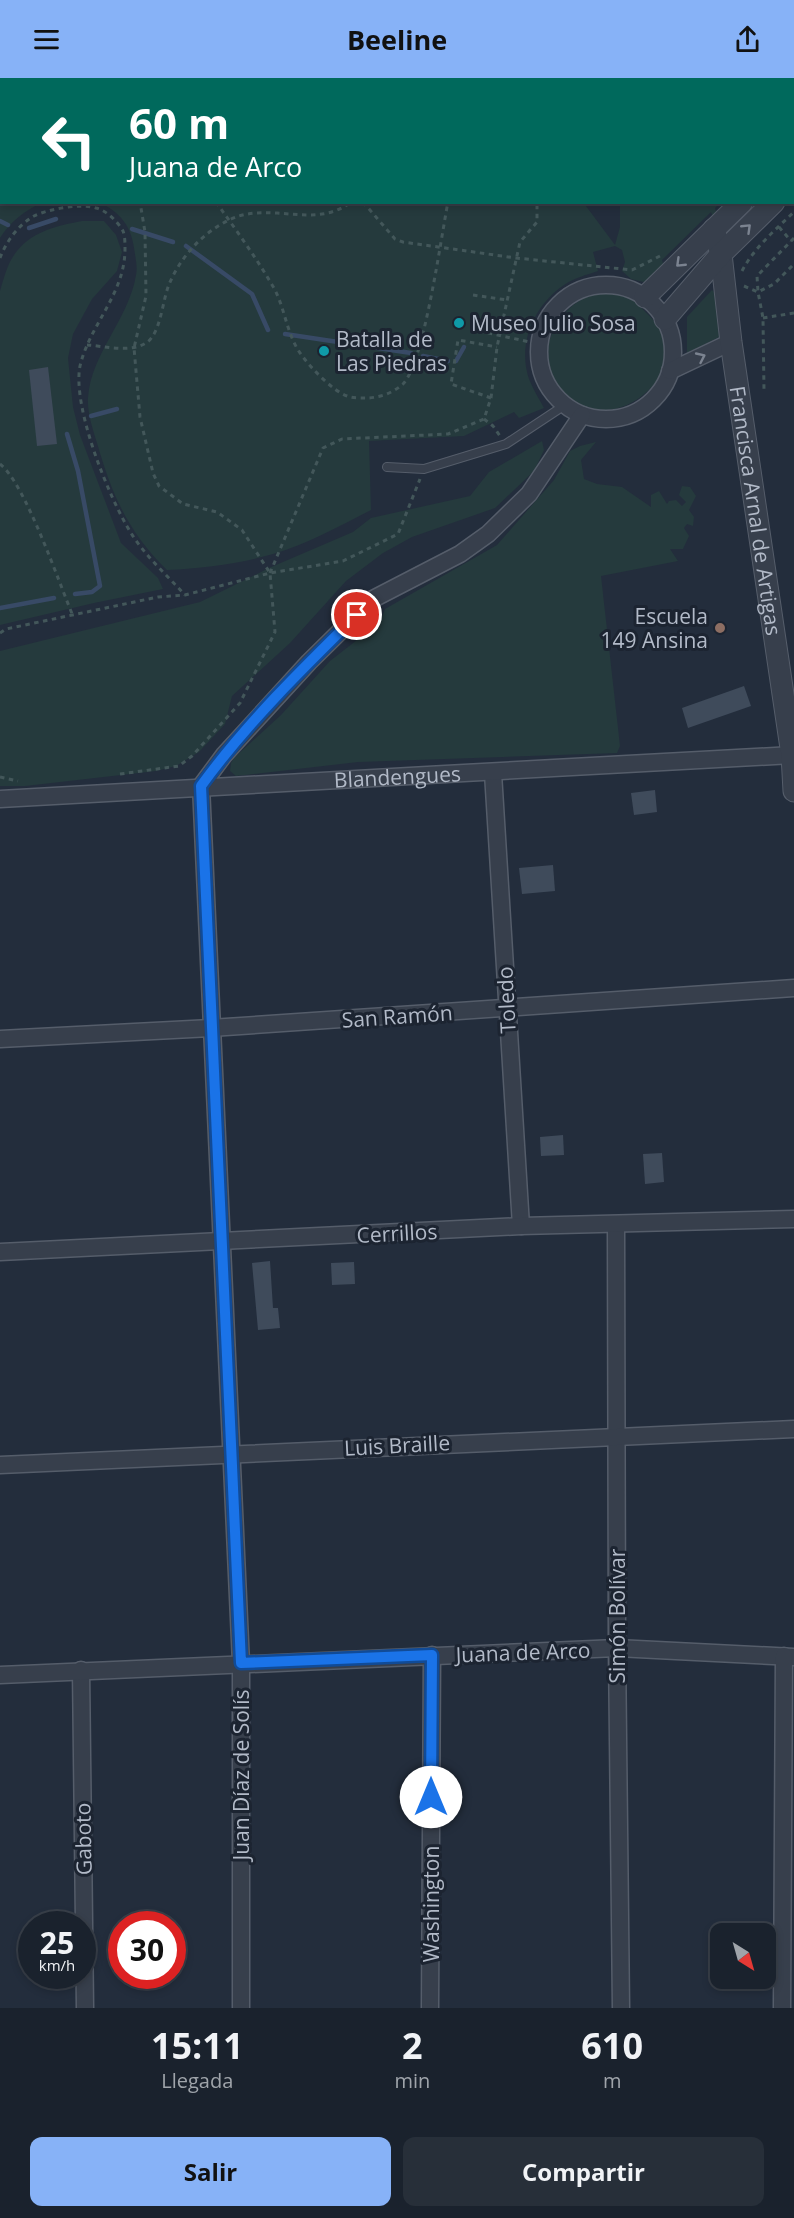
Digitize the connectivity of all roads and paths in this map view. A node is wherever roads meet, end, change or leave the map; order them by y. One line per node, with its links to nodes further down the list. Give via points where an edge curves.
1 (140, 204): 33 (path, via 146,296)
2 (217, 204): 10 (path)
3 (349, 204): 10 (path, via 325,216 265,212)
4 (365, 204): 14 (path, via 395,239)
5 (447, 204): 14 (path)
6 (537, 204): 18 (path, via 537,222 520,242)
7 (740, 204): 12 (street)
8 (772, 204): 15 (street, one-way to 8)
9 (794, 212): 11 (path)
10 (229, 220): 14 (path, via 276,291 291,339 302,357 347,396 378,398 404,383 418,351); 33 (path, via 188,253 170,281 155,332 147,343)
11 (779, 227): 13 (path); 20 (path, via 747,261 741,273 744,287)
12 (714, 229): 15 (street, Francisca Arnal de Artigas); 22 (street, one-way to 22)
13 (793, 239): 20 (path, via 757,276)
14 (439, 247): 18 (path)
15 (721, 254): 26 (street); 29 (street, Francisca Arnal de Artigas)
16 (660, 256): 18 (path, via 632,270)
17 (0, 258): 31 (path, via 6,242 33,217 58,208 95,207 107,213 124,232 124,265 115,295)
18 (516, 258): 23 (path)
19 (794, 264): 20 (path, via 774,284)
20 (758, 292): 25 (path)
21 (473, 294): 23 (path)
22 (645, 297): 26 (street); 30 (street, via 627,288 588,287 555,308 544,325)
23 (507, 300): 28 (path)
24 (794, 313): 25 (path)
25 (764, 318): 35 (path)
26 (664, 319): 34 (street, via 673,353)
27 (479, 331): 28 (path)
28 (499, 336): 30 (path); 32 (path)
29 (731, 342): 34 (street, one-way to 29); 48 (street, Francisca Arnal de Artigas)
30 (539, 344): 37 (street, via 544,378)
31 (87, 345): 33 (path); 45 (path, via 78,392 99,463 132,534)
32 (497, 347): 36 (path); 36 (path, via 458,340 451,384)
33 (134, 348): 44 (path, via 140,417 159,486 183,504 217,512 242,531)
34 (670, 371): 38 (street, via 661,391 645,406 625,416 603,419)
35 (764, 391)
36 (491, 398): 39 (path)
37 (565, 405): 38 (street); 40 (lane)
38 (582, 415): 53 (street, via 529,494 488,534 460,554 373,599 309,662 224,755)
39 (484, 419): 40 (path); 44 (path, via 448,434 342,438 323,448)
40 (506, 444): 43 (lane)
41 (0, 464): 46 (path, via 8,470 29,510)
42 (387, 467): 43 (lane)
43 (424, 469): 44 (path, via 398,534 343,561)
44 (270, 573): 45 (path); 50 (path, via 275,632 240,703 179,766)
45 (185, 595): 46 (path, via 158,597)
46 (73, 616): 47 (path)
47 (0, 633)
48 (793, 755): 49 (street, Blandengues); 54 (street, Francisca Arnal de Artigas)
49 (493, 773): 53 (street, Blandengues); 57 (street, Toledo)
50 (120, 774)
51 (0, 777): 52 (path)
52 (29, 780)
53 (201, 786): 55 (street, Blandengues); 58 (street, Juan Díaz de Solís)
54 (794, 791)
55 (0, 799)
56 (794, 988): 57 (street, San Ramón)
57 (506, 1008): 58 (street, San Ramón); 62 (street, Toledo)
58 (211, 1028): 59 (street, San Ramón); 63 (street, Juan Díaz de Solís)
59 (0, 1039)
60 (794, 1219): 61 (street, Cerrillos)
61 (616, 1225): 62 (street, Cerrillos); 66 (street, Simón Bolívar)
62 (521, 1226): 63 (street, Cerrillos)
63 (221, 1242): 64 (street, Cerrillos); 67 (street, Juan Díaz de Solís)
64 (0, 1252)
65 (794, 1429): 66 (street, Luis Braille)
66 (616, 1435): 67 (street, Luis Braille); 69 (street, Simón Bolívar)
67 (231, 1453): 68 (street, Luis Braille); 72 (street, Juan Díaz de Solís)
68 (0, 1465)
69 (617, 1647): 70 (street, Juana de Arco); 71 (street, Juana de Arco); 78 (street, Simón Bolívar)
70 (432, 1655): 72 (street, Juana de Arco); 77 (street, Washington)
71 (789, 1657): 79 (street)
72 (241, 1663): 73 (street, Juana de Arco); 76 (street, Juan Díaz de Solís)
73 (81, 1670): 74 (street, Juana de Arco); 75 (street, Gaboto)
74 (0, 1675)
75 (85, 2008)
76 (242, 2008)
77 (430, 2008)
78 (621, 2008)
79 (782, 2008)

